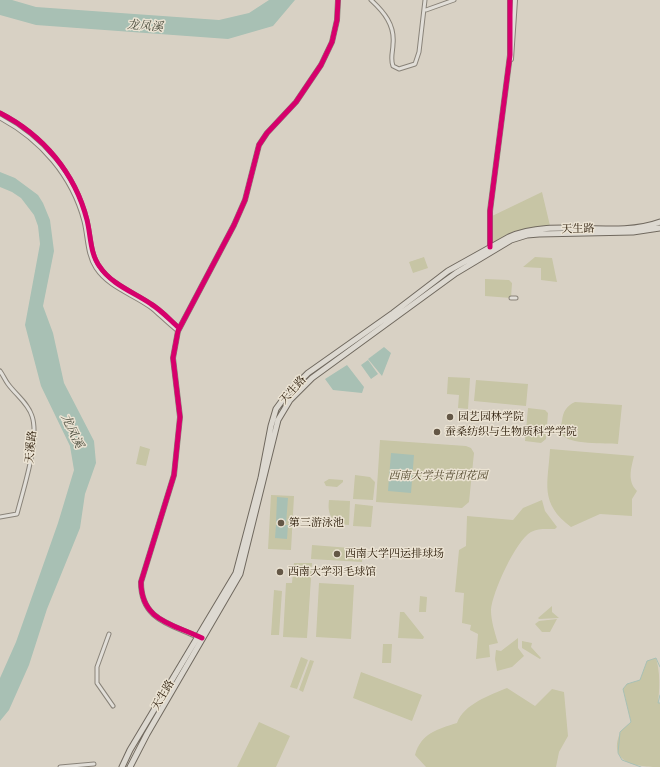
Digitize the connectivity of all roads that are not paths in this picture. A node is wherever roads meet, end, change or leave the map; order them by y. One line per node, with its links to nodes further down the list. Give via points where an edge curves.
1 (338, 0): 16 (street, via 332,42 321,65 301,96 259,145 245,200 234,225)
2 (371, 0): 7 (street, via 389,20 394,40 391,60 393,66 399,69 414,64 419,52)
3 (425, 0): 7 (street)
4 (454, 0): 7 (street)
5 (510, 0): 8 (street, via 510,55)
6 (515, 0): 8 (street, via 512,54)
7 (426, 10)
8 (504, 97): 13 (street, via 490,211)
9 (0, 113): 16 (street, via 43,143 69,177 80,198 88,221 94,254 104,273 153,305)
10 (0, 118): 16 (street, via 40,146 66,179 77,200 90,254 102,275 113,285 152,308)
11 (660, 222): 13 (highway, 天生路, via 633,228 527,231)
12 (660, 228): 20 (highway, 天生路, via 633,232 539,234 519,237 456,273 312,378 290,400 278,420 240,574)
13 (490, 247): 20 (highway, 天生路, via 448,271 308,373 287,394 276,409 271,426 236,574)
14 (511, 298): 15 (street)
15 (516, 298)
16 (178, 329): 20 (street, via 173,349 180,417 174,475 141,589 145,603 158,619)
17 (0, 371): 18 (street, 天溪路, via 32,417 34,439 17,514)
18 (0, 517)
19 (109, 634): 21 (street, via 97,667 97,683)
20 (199, 637): 24 (highway, 天生路); 25 (highway, 天生路)
21 (113, 706)
22 (94, 764): 23 (street)
23 (60, 767)
24 (122, 767)
25 (130, 767)

